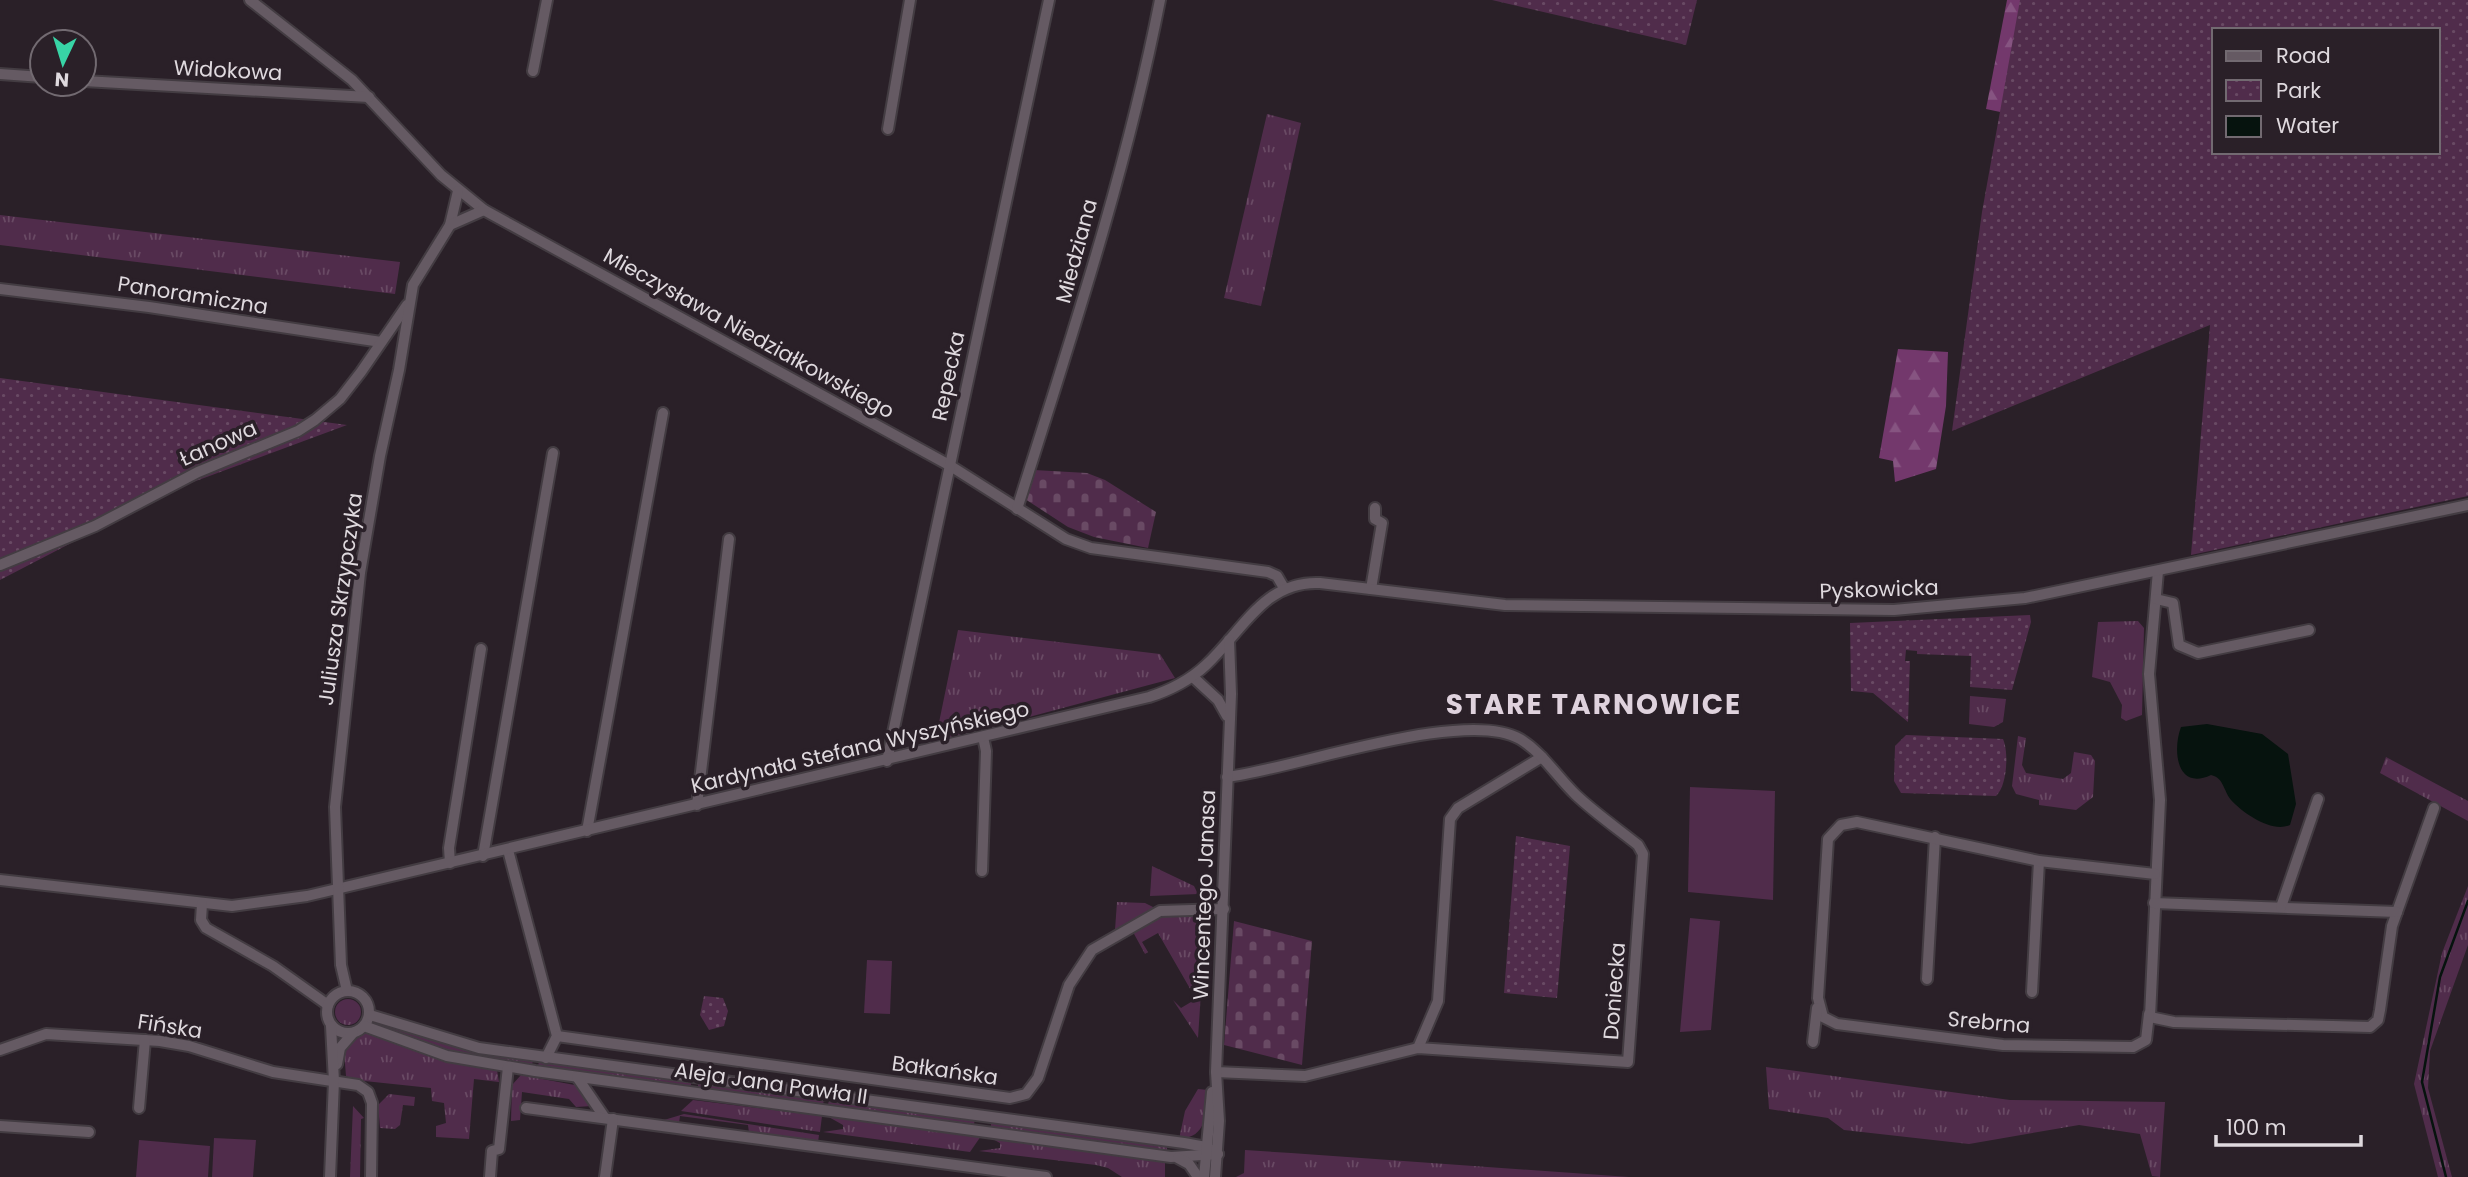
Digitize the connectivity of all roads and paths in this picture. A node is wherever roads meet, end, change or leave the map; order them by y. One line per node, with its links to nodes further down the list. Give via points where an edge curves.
1 (250, 0): 10 (street, Mieczysława Niedziałkowskiego)
2 (547, 0): 6 (street)
3 (910, 0): 11 (street)
4 (1049, 0): 20 (street, Repecka)
5 (1160, 0): 23 (street, Miedziana, via 1088,286)
6 (533, 71)
7 (0, 74): 8 (street)
8 (28, 76)
9 (98, 82): 10 (street, Widokowa)
10 (369, 97): 12 (street, Mieczysława Niedziałkowskiego)
11 (888, 129)
12 (458, 191): 13 (street, Mieczysława Niedziałkowskiego); 14 (street, Juliusza Skrzypczyka)
13 (484, 210): 14 (street); 20 (street, Mieczysława Niedziałkowskiego)
14 (450, 225): 16 (street, Juliusza Skrzypczyka, via 414,285)
15 (0, 289): 17 (street, Panoramiczna)
16 (409, 303): 17 (street, Łanowa); 53 (street, Juliusza Skrzypczyka, via 360,573 337,776)
17 (381, 342): 25 (street, Łanowa, via 340,399 298,431 198,472 95,526)
18 (663, 413): 44 (street)
19 (553, 453): 47 (street)
20 (948, 465): 23 (street, Mieczysława Niedziałkowskiego); 39 (street, Repecka)
21 (2468, 505): 26 (street, Pyskowicka)
22 (1375, 508): 28 (street, via 1375,519 1382,523)
23 (1017, 509): 27 (street, Mieczysława Niedziałkowskiego, via 1066,539 1091,548 1268,572 1277,576)
24 (729, 539): 42 (street)
25 (0, 565)
26 (2158, 571): 28 (street, Pyskowicka, via 2025,598 1865,611 1505,605); 29 (street, Srebrna)
27 (1284, 588): 28 (street, Pyskowicka, via 1311,582); 31 (street, Kardynała Stefana Wyszyńskiego, via 1265,601)
28 (1371, 589)
29 (2156, 599): 30 (street, via 2173,603 2179,645 2198,653); 51 (street, Srebrna, via 2149,674 2159,776)
30 (2309, 630)
31 (1229, 640): 33 (street, Kardynała Stefana Wyszyńskiego); 34 (street, Wincentego Janasa)
32 (481, 649): 49 (street)
33 (1213, 659): 34 (street); 35 (street, Kardynała Stefana Wyszyńskiego)
34 (1228, 671): 36 (street, Wincentego Janasa)
35 (1193, 677): 36 (street, via 1218,700); 37 (street, Kardynała Stefana Wyszyńskiego, via 1149,697)
36 (1228, 720): 40 (street, Wincentego Janasa)
37 (983, 737): 39 (street, Kardynała Stefana Wyszyńskiego); 50 (street)
38 (1542, 757): 40 (street, Doniecka, via 1504,732 1437,733); 72 (street, via 1458,808 1450,819 1438,1001); 72 (street, Doniecka, via 1576,795 1639,845 1643,854 1628,1062)
39 (887, 761): 42 (street, Kardynała Stefana Wyszyńskiego)
40 (1227, 777): 57 (street, Wincentego Janasa)
41 (2318, 799): 56 (street)
42 (697, 805): 44 (street, Kardynała Stefana Wyszyńskiego)
43 (2434, 808): 58 (street)
44 (587, 831): 46 (street, Kardynała Stefana Wyszyńskiego)
45 (1935, 837): 48 (street); 59 (street); 62 (street, via 1857,822 1841,825 1832,833)
46 (508, 850): 47 (street, Kardynała Stefana Wyszyńskiego); 69 (street)
47 (483, 856): 49 (street, Kardynała Stefana Wyszyńskiego)
48 (2039, 861): 51 (street); 61 (street, Srebrna)
49 (450, 863): 53 (street, Kardynała Stefana Wyszyńskiego)
50 (982, 871)
51 (2155, 874): 54 (street, Srebrna)
52 (0, 880): 55 (street, Kardynała Stefana Wyszyńskiego)
53 (338, 889): 55 (street, Kardynała Stefana Wyszyńskiego, via 250,905); 60 (street, Juliusza Skrzypczyka, via 341,965)
54 (2154, 903): 56 (street); 64 (street, Srebrna)
55 (202, 904): 63 (street, via 201,920 206,928 273,966)
56 (2281, 907): 58 (street)
57 (1224, 909): 69 (street, Bałkańska, via 1160,911 1092,950 1069,985 1038,1078 1026,1094 1010,1098); 76 (street, Wincentego Janasa)
58 (2397, 912): 64 (street, via 2378,1020 2370,1027 2174,1022 2153,1019)
59 (1927, 979)
60 (347, 991): 63 (street); 65 (street, via 365,999)
61 (2032, 992)
62 (1818, 998): 64 (street, Srebrna, via 1823,1017 1836,1024 2003,1045 2133,1047 2146,1040); 71 (street)
63 (328, 1005): 66 (street)
64 (2149, 1014)
65 (369, 1016): 67 (street); 74 (street, Aleja Jana Pawła II, via 454,1042)
66 (331, 1026): 68 (street); 78 (street)
67 (364, 1026): 68 (street); 75 (street, Aleja Jana Pawła II, via 447,1056)
68 (353, 1033): 78 (street, via 340,1048)
69 (557, 1036): 74 (street)
70 (145, 1040): 73 (street, Fińska, via 46,1034); 78 (street, Fińska, via 189,1046 273,1072); 79 (street)
71 (1813, 1042)
72 (1418, 1048): 76 (street, Doniecka, via 1305,1076)
73 (0, 1050)
74 (546, 1058): 85 (street, Aleja Jana Pawła II)
75 (508, 1067): 77 (street, Aleja Jana Pawła II); 92 (street, via 499,1149 492,1151)
76 (1216, 1072): 83 (street, Wincentego Janasa); 87 (street, Wincentego Janasa)
77 (577, 1077): 81 (street); 88 (street, Aleja Jana Pawła II)
78 (334, 1080): 90 (street); 91 (street, Fińska, via 368,1092 372,1103)
79 (139, 1108)
80 (526, 1108): 81 (street)
81 (609, 1118): 89 (street); 93 (street)
82 (0, 1126): 84 (street)
83 (1208, 1127): 85 (street, via 1198,1139); 86 (street, Wincentego Janasa)
84 (89, 1132)
85 (1184, 1143): 86 (street, Aleja Jana Pawła II)
86 (1205, 1152): 87 (street, Aleja Jana Pawła II); 88 (street, Aleja Jana Pawła II); 97 (street, Wincentego Janasa)
87 (1218, 1154): 98 (street, Wincentego Janasa)
88 (1178, 1158): 96 (street)
89 (955, 1165): 94 (street); 95 (street)
90 (330, 1177)
91 (371, 1177)
92 (490, 1177)
93 (606, 1177)
94 (954, 1177)
95 (1046, 1177)
96 (1198, 1177)
97 (1204, 1177)
98 (1215, 1177)

